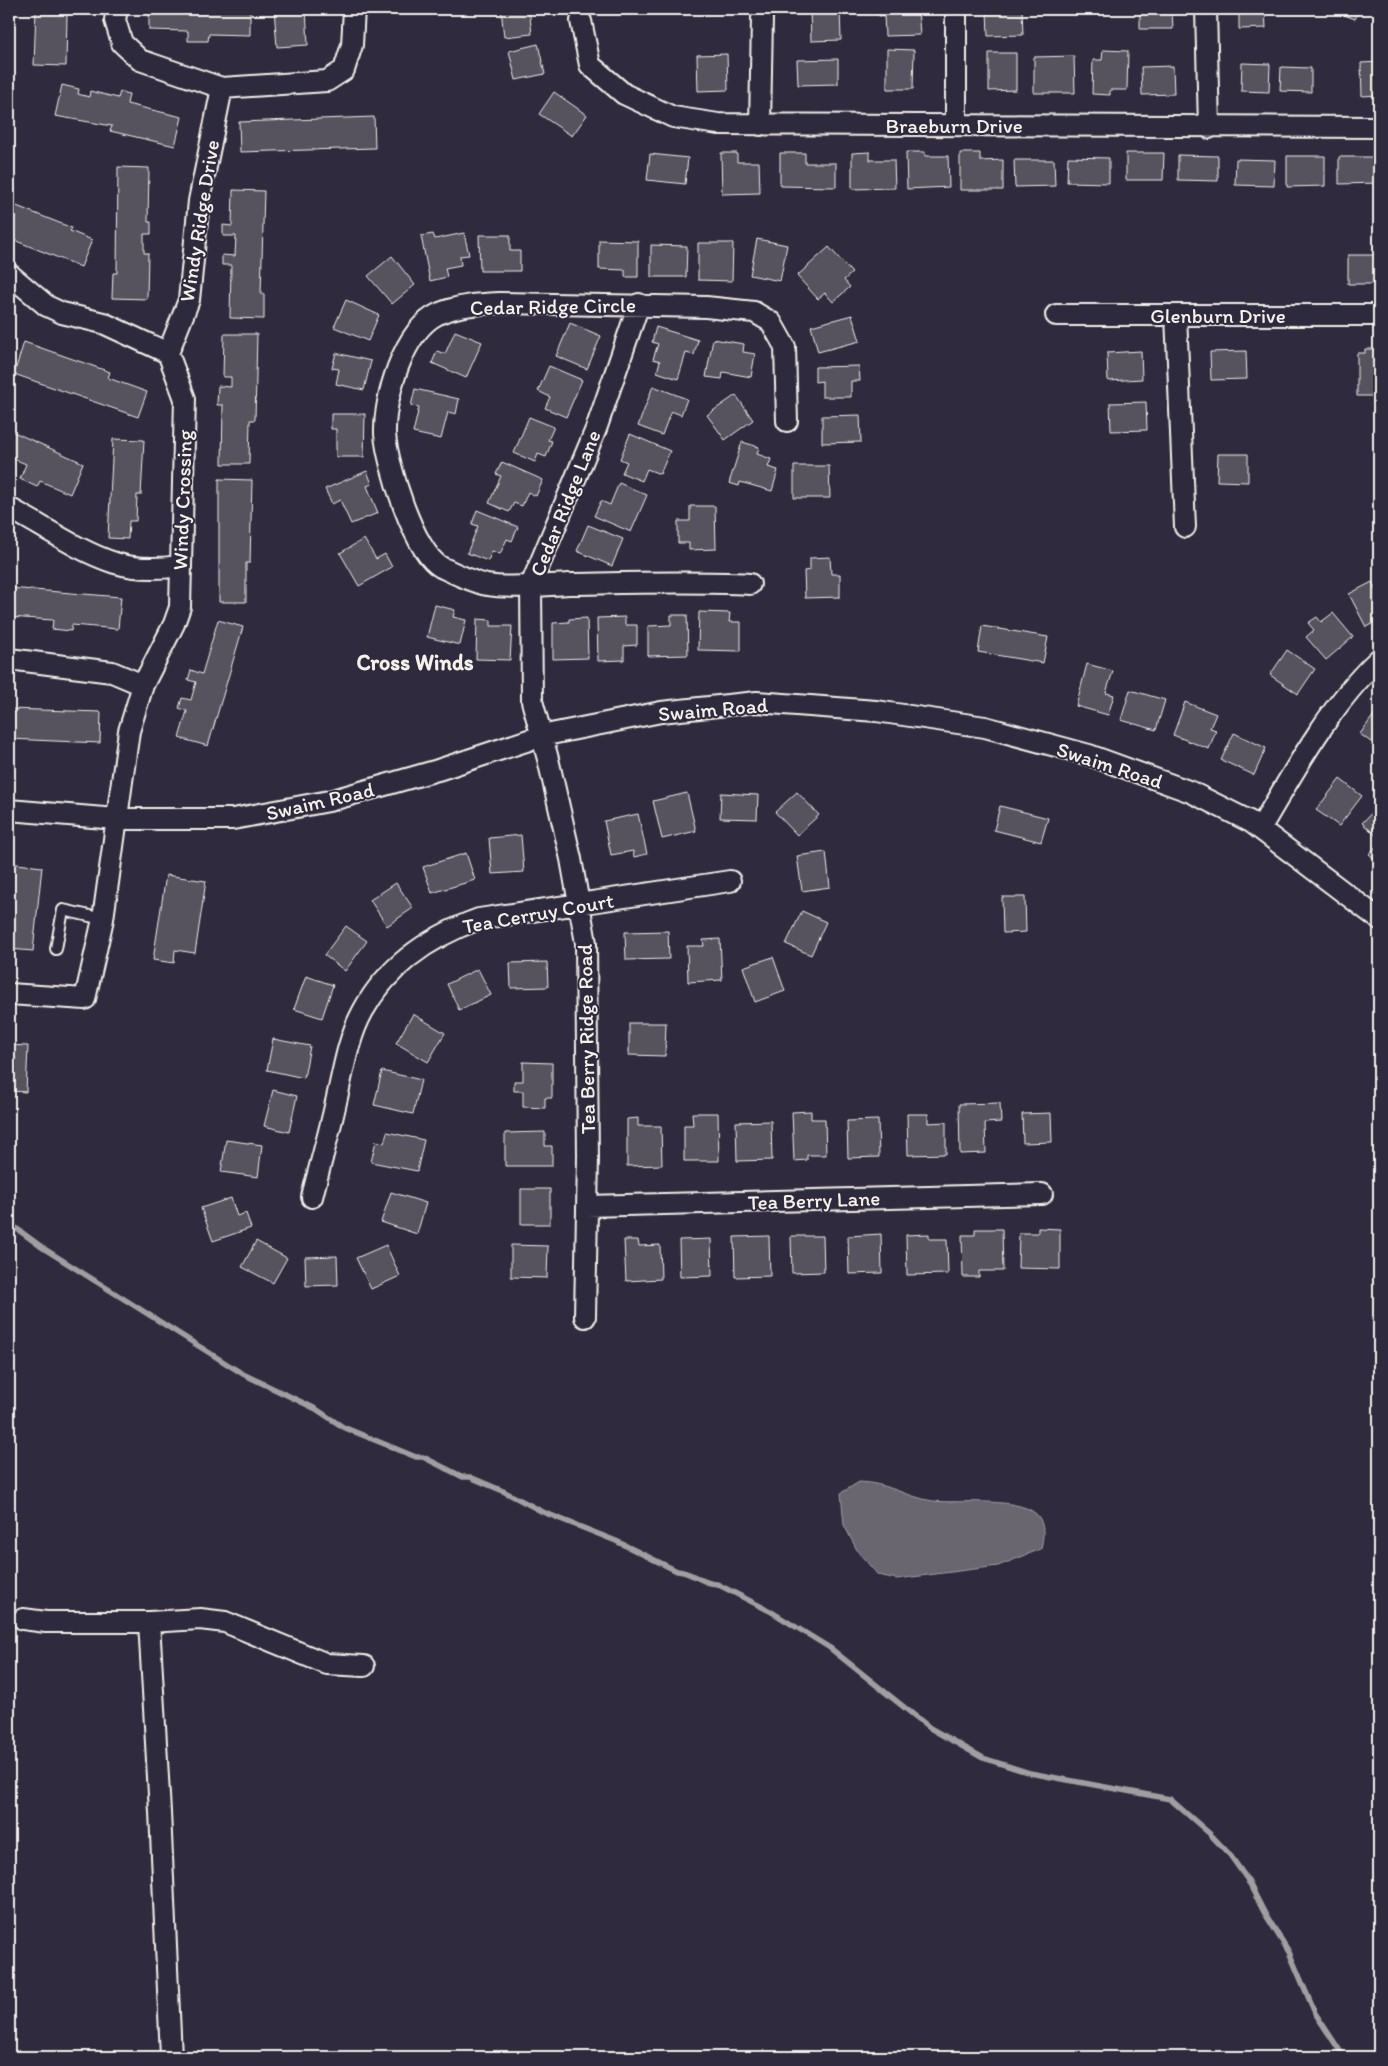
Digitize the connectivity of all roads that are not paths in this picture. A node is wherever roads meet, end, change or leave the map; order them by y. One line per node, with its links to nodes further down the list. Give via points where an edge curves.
1 (117, 9): 7 (street, via 115,20 122,43 140,60)
2 (354, 9): 7 (street, via 352,45 344,70 327,81)
3 (956, 9): 9 (street)
4 (1206, 9): 11 (street)
5 (762, 18): 8 (street)
6 (581, 21): 8 (street, Braeburn Drive, via 590,65 624,94 673,117 718,124)
7 (222, 88): 17 (street, Windy Ridge Drive, via 199,201 189,300)
8 (760, 125): 9 (street, Braeburn Drive)
9 (956, 125): 11 (street, Braeburn Drive)
10 (1379, 127): 11 (street, Braeburn Drive)
11 (1209, 128)
12 (9, 274): 17 (street, via 47,306 103,323)
13 (639, 304): 18 (street, Cedar Ridge Circle, via 754,312 771,322 785,347); 23 (street, Cedar Ridge Lane, via 596,429); 23 (street, Cedar Ridge Circle, via 500,303 468,305 436,315 411,339 391,383 385,434 406,514 419,541 439,566 486,585)
14 (1056, 315): 15 (street, Glenburn Drive)
15 (1176, 315): 16 (street, Glenburn Drive); 20 (street)
16 (1379, 315)
17 (168, 352): 21 (street, Windy Crossing, via 185,399)
18 (787, 421)
19 (9, 508): 21 (street, via 115,563 159,569)
20 (1185, 527)
21 (180, 566): 26 (street, Windy Crossing, via 180,607)
22 (750, 584): 23 (street, Cedar Ridge Circle, via 700,581)
23 (531, 585): 27 (street, Cedar Ridge Lane, via 532,701)
24 (9, 659): 26 (street, via 112,672)
25 (1379, 659): 30 (street, via 1362,674 1301,758)
26 (143, 685): 29 (street, Windy Crossing, via 129,731)
27 (541, 736): 29 (street, Swaim Road, via 329,801 233,819); 30 (street, Swaim Road, via 661,712 757,702 876,711 982,726 1089,755 1191,792); 32 (street, Tea Berry Ridge Road)
28 (9, 810): 29 (street, Swaim Road)
29 (116, 819): 33 (street, Windy Crossing)
30 (1260, 829): 34 (street, Swaim Road)
31 (730, 882): 32 (street, Tea Cerruy Court)
32 (579, 904): 38 (street, Tea Cerruy Court, via 479,919 449,930 414,951 383,983 363,1011 346,1057); 39 (street, Tea Berry Ridge Road, via 586,944)
33 (103, 918): 35 (lane, via 63,910); 36 (street, Windy Crossing, via 85,999)
34 (1379, 919)
35 (56, 949)
36 (9, 994)
37 (1042, 1194): 39 (street, Tea Berry Lane)
38 (312, 1197)
39 (587, 1206): 40 (street, Tea Berry Ridge Road)
40 (585, 1317)
41 (23, 1619): 42 (street)
42 (149, 1622): 43 (street, via 200,1619 225,1622 327,1664); 44 (street)
43 (364, 1666)
44 (171, 2057)

